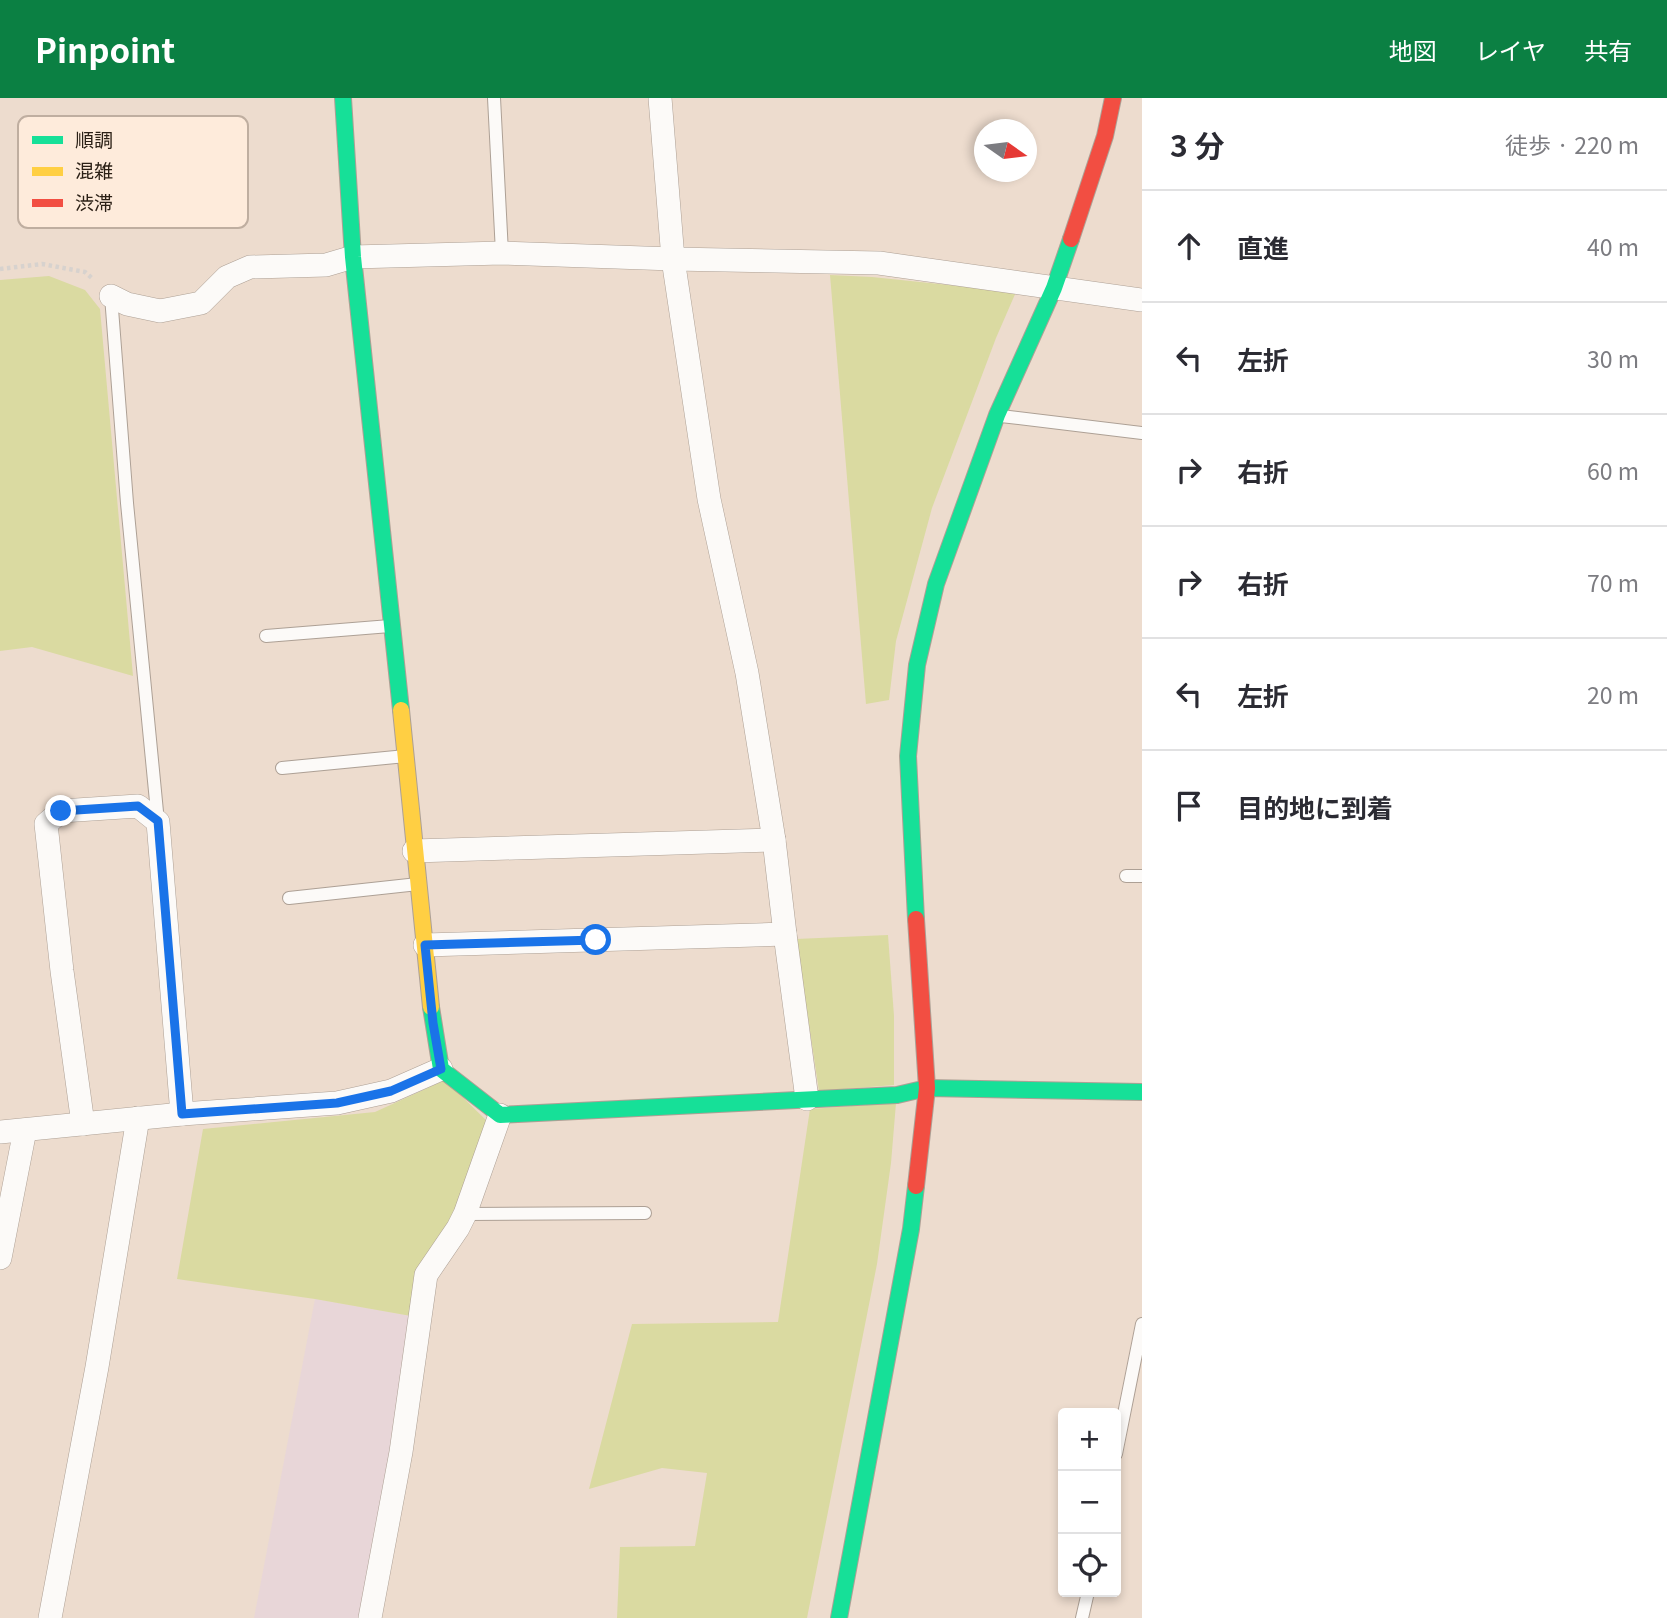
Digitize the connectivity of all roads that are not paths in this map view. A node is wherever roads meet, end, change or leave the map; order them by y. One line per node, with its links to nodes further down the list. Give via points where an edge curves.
1 (343, 98): 6 (street)
2 (494, 98): 5 (lane)
3 (660, 98): 7 (street)
4 (1113, 98): 8 (street, via 1105,136)
5 (502, 253): 6 (street); 7 (street)
6 (353, 257): 9 (street, via 326,265 250,267 227,277 201,303 160,311); 13 (street)
7 (673, 259): 8 (street, via 879,263); 18 (street, via 709,499 747,673)
8 (1054, 288): 10 (street); 11 (street)
9 (111, 296): 17 (lane)
10 (1142, 300)
11 (997, 415): 12 (lane); 27 (street, via 936,584 917,665 908,756)
12 (1142, 433)
13 (391, 626): 14 (lane); 15 (street)
14 (266, 636)
15 (406, 756): 16 (lane); 19 (street)
16 (282, 768)
17 (158, 821): 30 (street); 33 (street, via 138,806 61,811 46,824)
18 (774, 841): 19 (street); 24 (street)
19 (414, 851): 22 (street)
20 (1126, 876): 21 (lane)
21 (1142, 876)
22 (418, 884): 23 (lane); 25 (street)
23 (289, 898)
24 (785, 934): 25 (street); 29 (street)
25 (425, 945): 26 (street)
26 (441, 1069): 30 (street, via 391,1091 337,1103); 31 (street)
27 (927, 1088): 28 (street); 29 (street, via 897,1095); 44 (street, via 911,1229)
28 (1142, 1092)
29 (807, 1099): 31 (street)
30 (182, 1114): 32 (street)
31 (500, 1115): 37 (street)
32 (138, 1118): 33 (street); 42 (street)
33 (83, 1124): 34 (street)
34 (25, 1130): 35 (street); 38 (street)
35 (0, 1132)
36 (645, 1213): 37 (lane)
37 (465, 1214): 43 (street, via 426,1275 401,1452)
38 (0, 1258)
39 (1142, 1324): 40 (lane)
40 (1121, 1429)
41 (1087, 1597): 45 (lane)
42 (50, 1618)
43 (370, 1618)
44 (839, 1618)
45 (1082, 1618)

